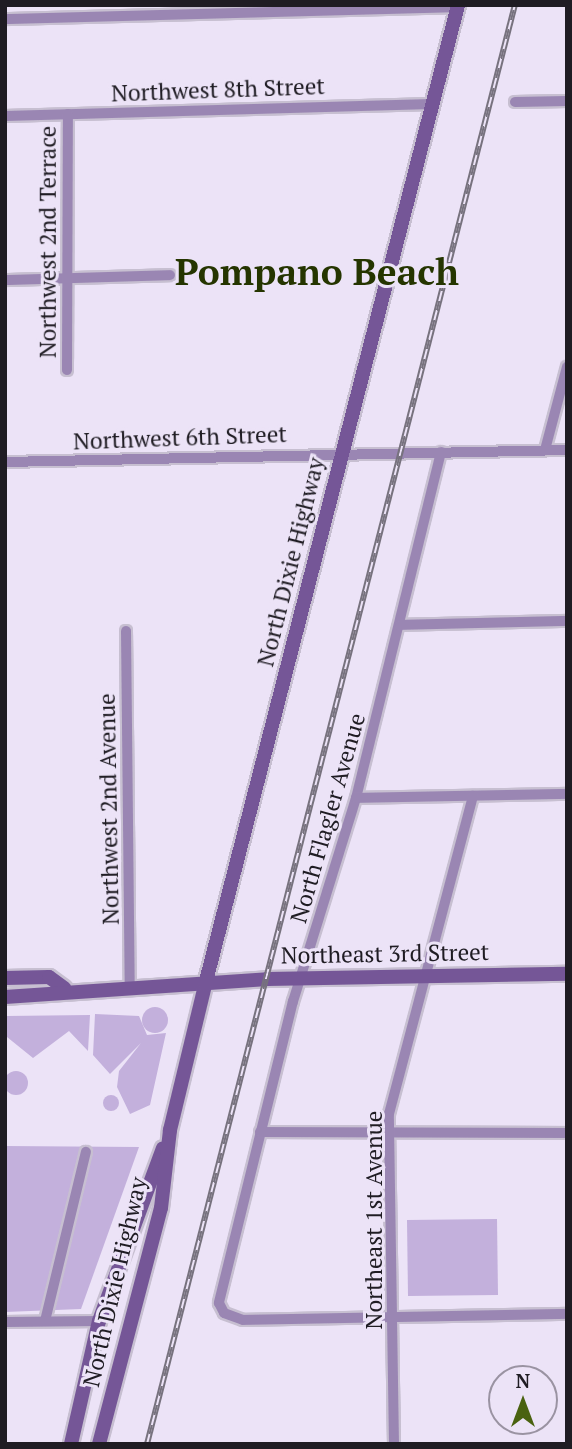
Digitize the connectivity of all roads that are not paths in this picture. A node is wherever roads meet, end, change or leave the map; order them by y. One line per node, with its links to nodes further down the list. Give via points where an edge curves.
1 (458, 6): 2 (street); 6 (main road, North Dixie Highway)
2 (290, 7): 3 (street)
3 (5, 19)
4 (567, 101): 5 (street)
5 (515, 102)
6 (432, 104): 7 (street, Northwest 8th Street); 16 (main road, North Dixie Highway)
7 (68, 114): 8 (street, Northwest 8th Street); 10 (street, Northwest 2nd Terrace)
8 (5, 116)
9 (170, 275): 10 (street)
10 (65, 279): 11 (street); 13 (street, Northwest 2nd Terrace)
11 (5, 280)
12 (567, 367): 14 (street)
13 (67, 370)
14 (545, 450): 15 (street, Northwest 6th Street); 17 (street, Northwest 6th Street)
15 (567, 450)
16 (343, 452): 17 (street, Northwest 6th Street); 18 (street, Northwest 6th Street); 29 (main road, North Dixie Highway)
17 (441, 452): 20 (street, North Flagler Avenue)
18 (5, 462)
19 (567, 621): 20 (street)
20 (400, 625): 24 (street, North Flagler Avenue)
21 (126, 631): 30 (street, Northwest 2nd Avenue)
22 (567, 794): 23 (street)
23 (473, 796): 24 (street); 26 (street, Northeast 1st Avenue)
24 (356, 798): 28 (street, North Flagler Avenue)
25 (567, 974): 26 (main road, Northeast 3rd Street)
26 (426, 977): 28 (main road, Northeast 3rd Street); 36 (street, Northeast 1st Avenue)
27 (5, 978): 31 (main road, via 49,977)
28 (302, 978): 29 (main road, Northeast 3rd Street); 34 (street, North Flagler Avenue)
29 (205, 985): 30 (main road, Northeast 3rd Street); 33 (main road, North Dixie Highway)
30 (130, 987): 31 (main road, Northeast 3rd Street)
31 (64, 988): 32 (main road)
32 (5, 998)
33 (170, 1130): 41 (main road, North Dixie Highway); 44 (main road, North Dixie Highway, via 160,1208)
34 (260, 1132): 36 (street); 39 (street, North Flagler Avenue, via 219,1292 224,1313 243,1320)
35 (567, 1133): 36 (street)
36 (389, 1134): 39 (street, Northeast 1st Avenue)
37 (86, 1152): 40 (street)
38 (567, 1314): 39 (street)
39 (393, 1317): 45 (street, Northeast 1st Avenue)
40 (45, 1321): 41 (street); 42 (street)
41 (99, 1321): 43 (main road, North Dixie Highway)
42 (5, 1322)
43 (71, 1444)
44 (99, 1444)
45 (394, 1444)

